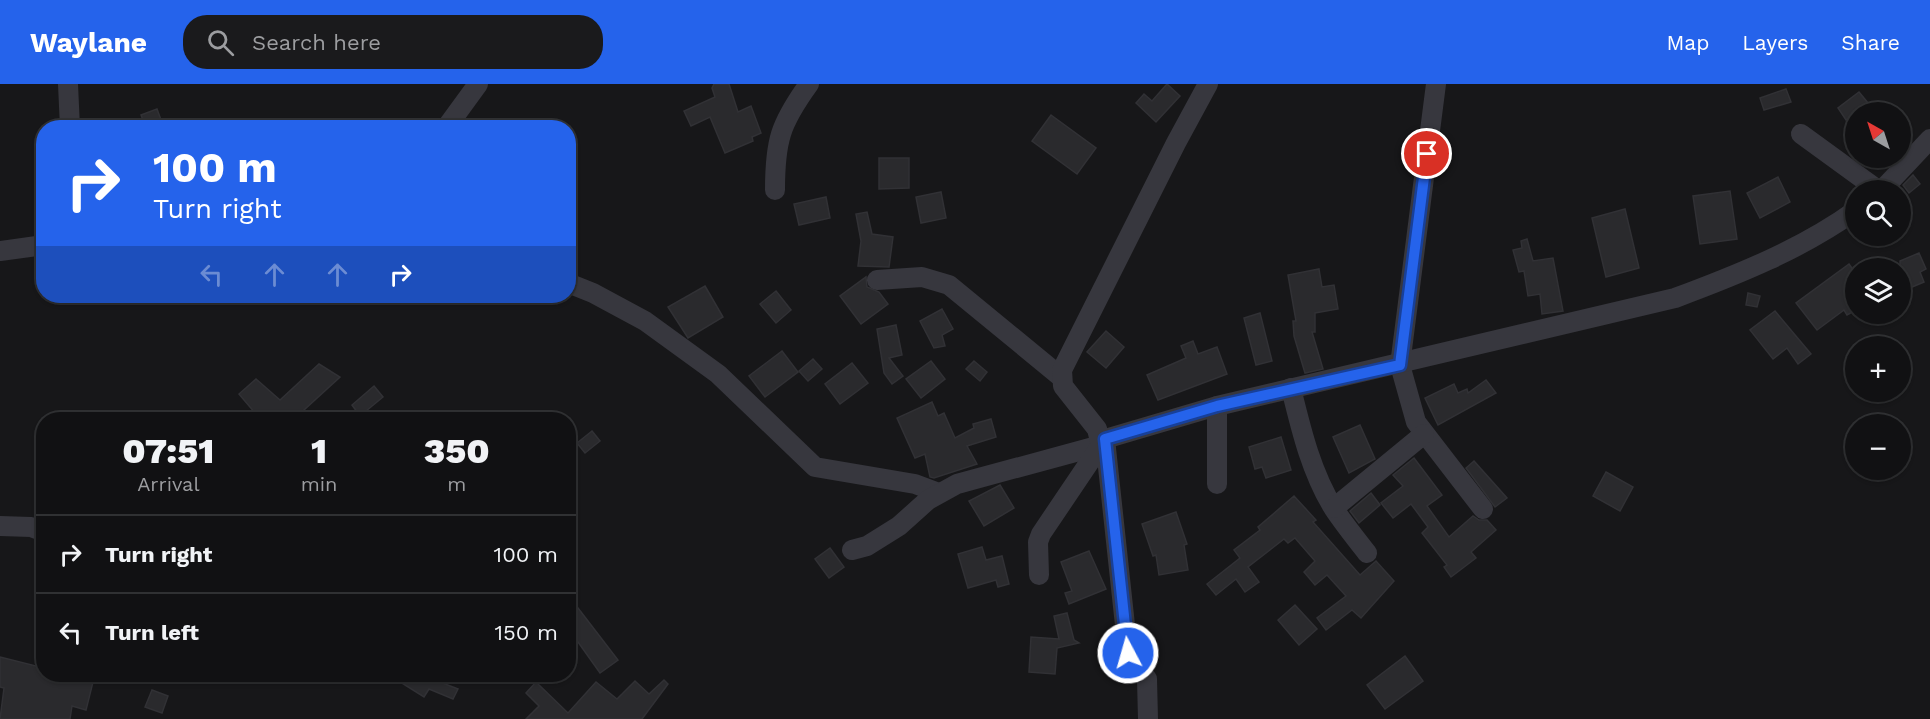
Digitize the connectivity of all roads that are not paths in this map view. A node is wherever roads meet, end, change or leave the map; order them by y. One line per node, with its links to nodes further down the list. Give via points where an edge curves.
1 (68, 84): 6 (street)
2 (478, 84): 7 (street)
3 (809, 84): 12 (street, via 782,126 775,153)
4 (1209, 84): 19 (street)
5 (1436, 84): 18 (street)
6 (70, 120)
7 (452, 120)
8 (1801, 134): 10 (street)
9 (1930, 139): 11 (street)
10 (1866, 180)
11 (1890, 180)
12 (775, 189)
13 (1845, 218): 18 (street, via 1828,231 1676,298)
14 (36, 246): 15 (street)
15 (0, 251)
16 (877, 280): 19 (street, via 922,278 949,285)
17 (576, 286): 25 (street, via 645,321 718,374 815,467 915,484)
18 (1400, 365): 20 (street); 22 (street, via 1412,415)
19 (1060, 377): 23 (street)
20 (1291, 388): 21 (street); 26 (street, via 1307,450)
21 (1217, 406): 23 (street); 24 (street)
22 (1424, 434): 26 (street); 27 (street)
23 (1103, 442): 25 (street, via 957,484); 32 (street, via 1041,534); 33 (street, via 1128,653 1147,680)
24 (1217, 484)
25 (939, 493): 30 (street, via 899,526 867,546)
26 (1334, 508): 31 (street)
27 (1483, 509)
28 (0, 526): 29 (street)
29 (36, 529)
30 (852, 550)
31 (1367, 554)
32 (1038, 575)
33 (1148, 719)

